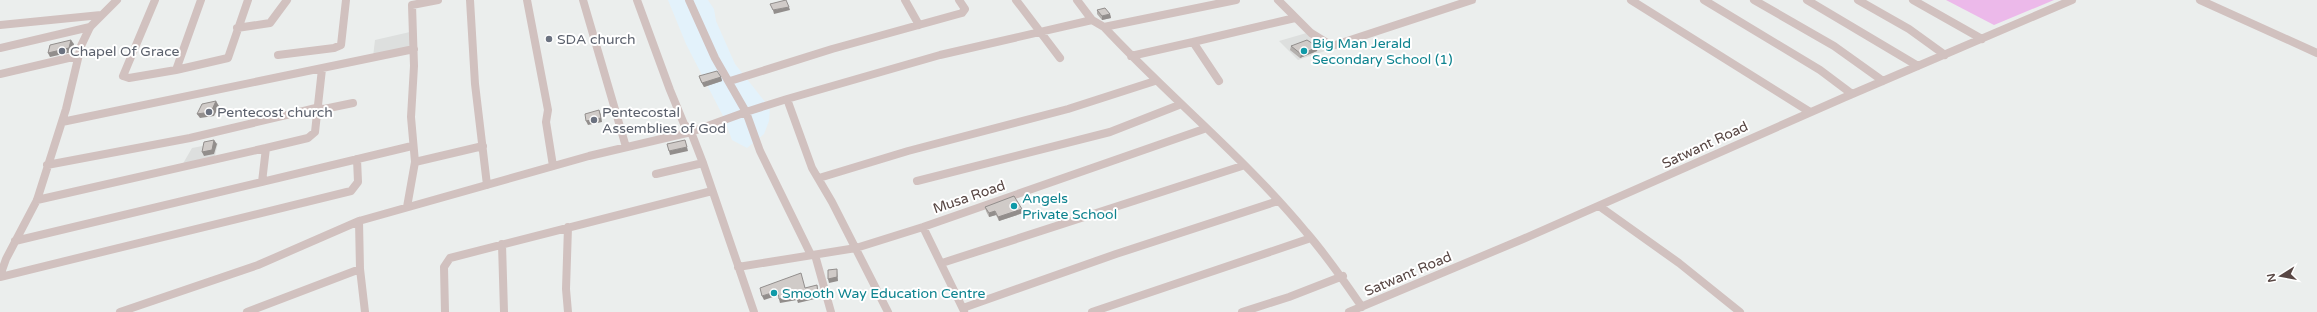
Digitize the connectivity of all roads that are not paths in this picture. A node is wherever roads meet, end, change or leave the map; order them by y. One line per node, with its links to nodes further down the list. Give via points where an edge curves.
1 (117, 0): 29 (street)
2 (156, 0): 50 (street, via 140,31 123,76 129,78)
3 (201, 0): 50 (street)
4 (248, 0): 36 (street)
5 (287, 0): 36 (street, via 270,23)
6 (346, 0): 43 (street, via 341,45)
7 (438, 0): 28 (street)
8 (470, 0): 67 (street, via 475,84)
9 (527, 0): 74 (street, via 548,110 546,122)
10 (583, 0): 68 (street)
11 (638, 0): 65 (street, via 670,90 684,124)
12 (689, 0): 55 (street, via 715,58)
13 (905, 0): 33 (street)
14 (959, 0): 33 (street, via 965,9 962,13)
15 (1016, 0): 37 (street)
16 (1079, 0): 31 (street)
17 (1236, 0): 35 (street)
18 (1278, 0): 30 (street)
19 (1472, 0): 30 (street, via 1334,45 1328,45)
20 (1631, 0): 62 (street)
21 (1704, 0): 56 (street, via 1820,70)
22 (1754, 0): 54 (street, via 1834,46)
23 (1807, 0): 48 (street)
24 (1858, 0): 44 (street, via 1908,29)
25 (1913, 0): 38 (street)
26 (2072, 0): 38 (street, Satwant Road)
27 (2200, 0): 42 (street)
28 (411, 3): 41 (street)
29 (101, 15): 32 (street); 34 (street)
30 (1295, 18): 39 (street)
31 (1092, 20): 35 (street); 37 (street)
32 (0, 25)
33 (919, 25): 55 (street, via 818,53)
34 (90, 27): 40 (street); 45 (street)
35 (1104, 27): 46 (street)
36 (237, 28): 50 (street, via 226,60)
37 (1040, 33): 47 (street); 57 (street, via 940,55)
38 (1982, 39): 44 (street, Satwant Road)
39 (1192, 42): 46 (street); 53 (street)
40 (0, 48)
41 (414, 49): 49 (street); 66 (street)
42 (2317, 53)
43 (278, 55)
44 (1945, 55): 48 (street, Satwant Road)
45 (77, 56): 51 (street); 63 (street)
46 (1131, 56): 52 (street)
47 (1060, 58)
48 (1918, 66): 54 (street, Satwant Road)
49 (322, 69): 60 (street); 63 (street)
50 (176, 70)
51 (0, 74)
52 (1155, 81): 59 (street); 77 (street, via 1112,97 920,148)
53 (1218, 81)
54 (1883, 81): 56 (street, Satwant Road)
55 (730, 82): 61 (street)
56 (1852, 94): 62 (street, Satwant Road)
57 (787, 99): 61 (street); 77 (street, via 808,158)
58 (353, 103): 60 (street, via 324,109)
59 (1179, 105): 64 (street); 78 (street, via 1105,133)
60 (316, 108): 69 (street, via 314,134); 73 (street, via 190,138)
61 (746, 112): 65 (street); 93 (street, via 760,151)
62 (1810, 112): 84 (street, Satwant Road)
63 (62, 122): 73 (street)
64 (1204, 129): 75 (street); 88 (street, Musa Road)
65 (691, 132): 68 (street); 72 (street)
66 (412, 146): 70 (street); 71 (street)
67 (483, 146): 71 (street); 80 (street)
68 (626, 147): 74 (street)
69 (266, 148): 79 (street); 82 (street)
70 (357, 159): 79 (street); 97 (street, via 359,183 351,191)
71 (415, 162): 85 (street)
72 (703, 163): 76 (street); 81 (street)
73 (47, 165): 82 (street)
74 (553, 166): 80 (street)
75 (1242, 166): 83 (street); 94 (street)
76 (656, 174)
77 (819, 178): 92 (street)
78 (917, 181)
79 (262, 182): 90 (street)
80 (487, 185): 85 (street)
81 (712, 191): 87 (street); 95 (street)
82 (37, 200): 90 (street)
83 (1278, 201): 89 (street); 100 (street, via 1109,256)
84 (1599, 206): 99 (street, Satwant Road); 113 (street, via 1680,263)
85 (407, 207): 86 (street)
86 (359, 221): 96 (street); 101 (street, via 258,264)
87 (568, 227): 91 (street); 106 (street)
88 (923, 227): 92 (street, Musa Road); 94 (street)
89 (1311, 238): 98 (street); 110 (street)
90 (15, 241): 97 (street)
91 (502, 244): 104 (street, via 447,260 444,267); 105 (street)
92 (856, 248): 93 (street, Musa Road); 109 (street)
93 (813, 255): 95 (street, Musa Road); 108 (street)
94 (942, 263): 100 (street)
95 (738, 267): 107 (street)
96 (360, 269): 102 (street); 103 (street)
97 (0, 276)
98 (1343, 276): 99 (street); 111 (street)
99 (1362, 307): 112 (street, Satwant Road)
100 (964, 310)
101 (120, 312)
102 (246, 312)
103 (365, 312)
104 (445, 312)
105 (504, 312)
106 (568, 312)
107 (754, 312)
108 (831, 312)
109 (888, 312)
110 (1092, 312)
111 (1242, 312)
112 (1349, 312)
113 (1740, 312)

